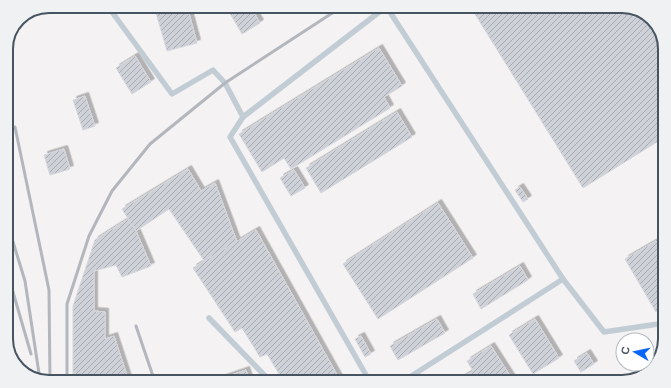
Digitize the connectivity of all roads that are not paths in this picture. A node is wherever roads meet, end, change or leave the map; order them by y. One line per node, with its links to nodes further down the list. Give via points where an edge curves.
1 (113, 13): 4 (lane, via 172,94 213,70 225,83)
2 (377, 13): 4 (lane)
3 (391, 13): 5 (lane)
4 (243, 117): 9 (lane, via 230,137)
5 (563, 279): 7 (lane, via 604,332); 10 (lane)
6 (209, 318): 8 (lane)
7 (658, 324)
8 (264, 375)
9 (366, 375)
10 (413, 375)

